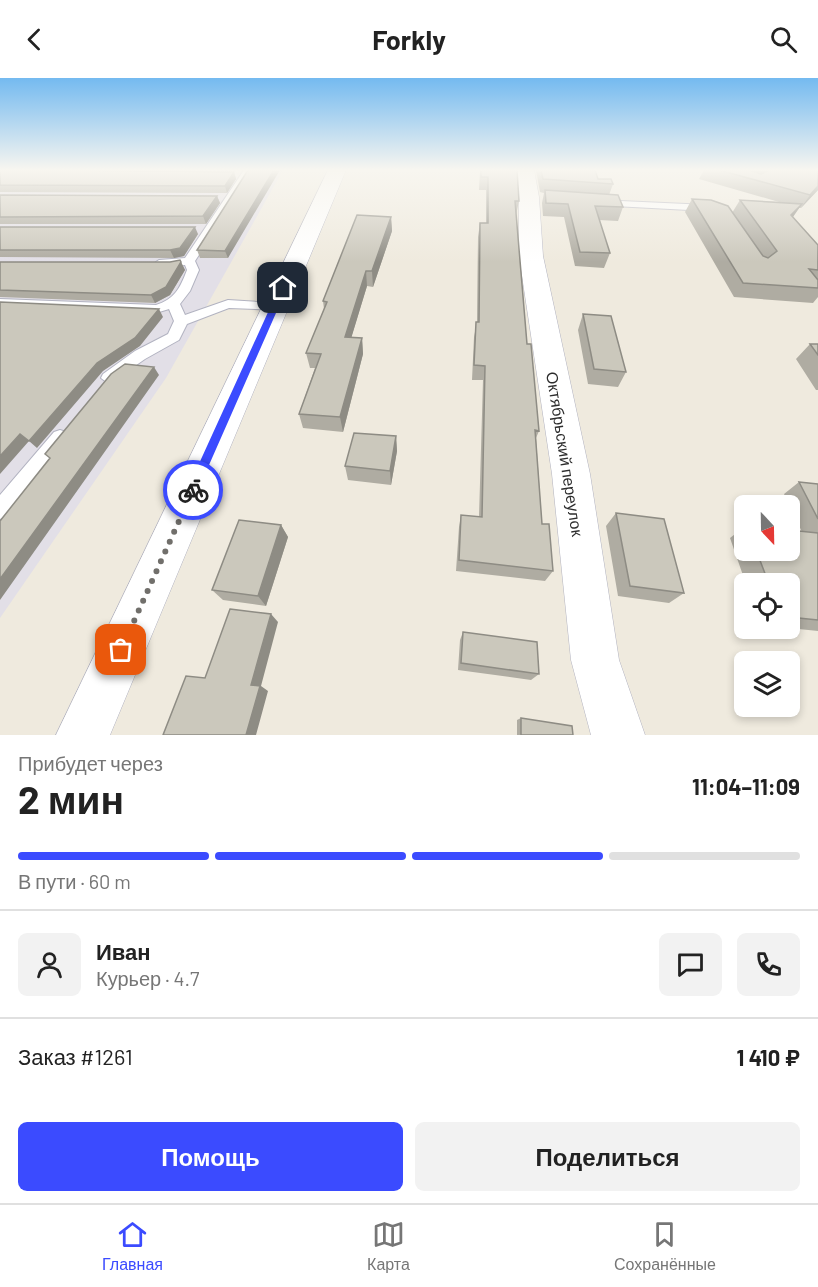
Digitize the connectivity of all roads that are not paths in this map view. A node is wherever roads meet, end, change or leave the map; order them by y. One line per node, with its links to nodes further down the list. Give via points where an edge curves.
1 (223, 201): 6 (lane, via 203,229)
2 (323, 201): 10 (street)
3 (531, 201): 16 (street, Октябрьский переулок, via 531,256 571,474 595,660)
4 (588, 202): 5 (lane, via 698,207)
5 (717, 212)
6 (189, 261): 7 (lane); 9 (lane, via 192,270 182,297)
7 (151, 264)
8 (0, 303): 9 (lane, via 156,309)
9 (174, 304): 11 (lane)
10 (274, 307): 11 (lane, via 228,304); 15 (street)
11 (182, 321): 12 (lane, via 174,337 110,376)
12 (95, 394)
13 (74, 420): 14 (lane)
14 (0, 510)
15 (83, 735)
16 (618, 735)

